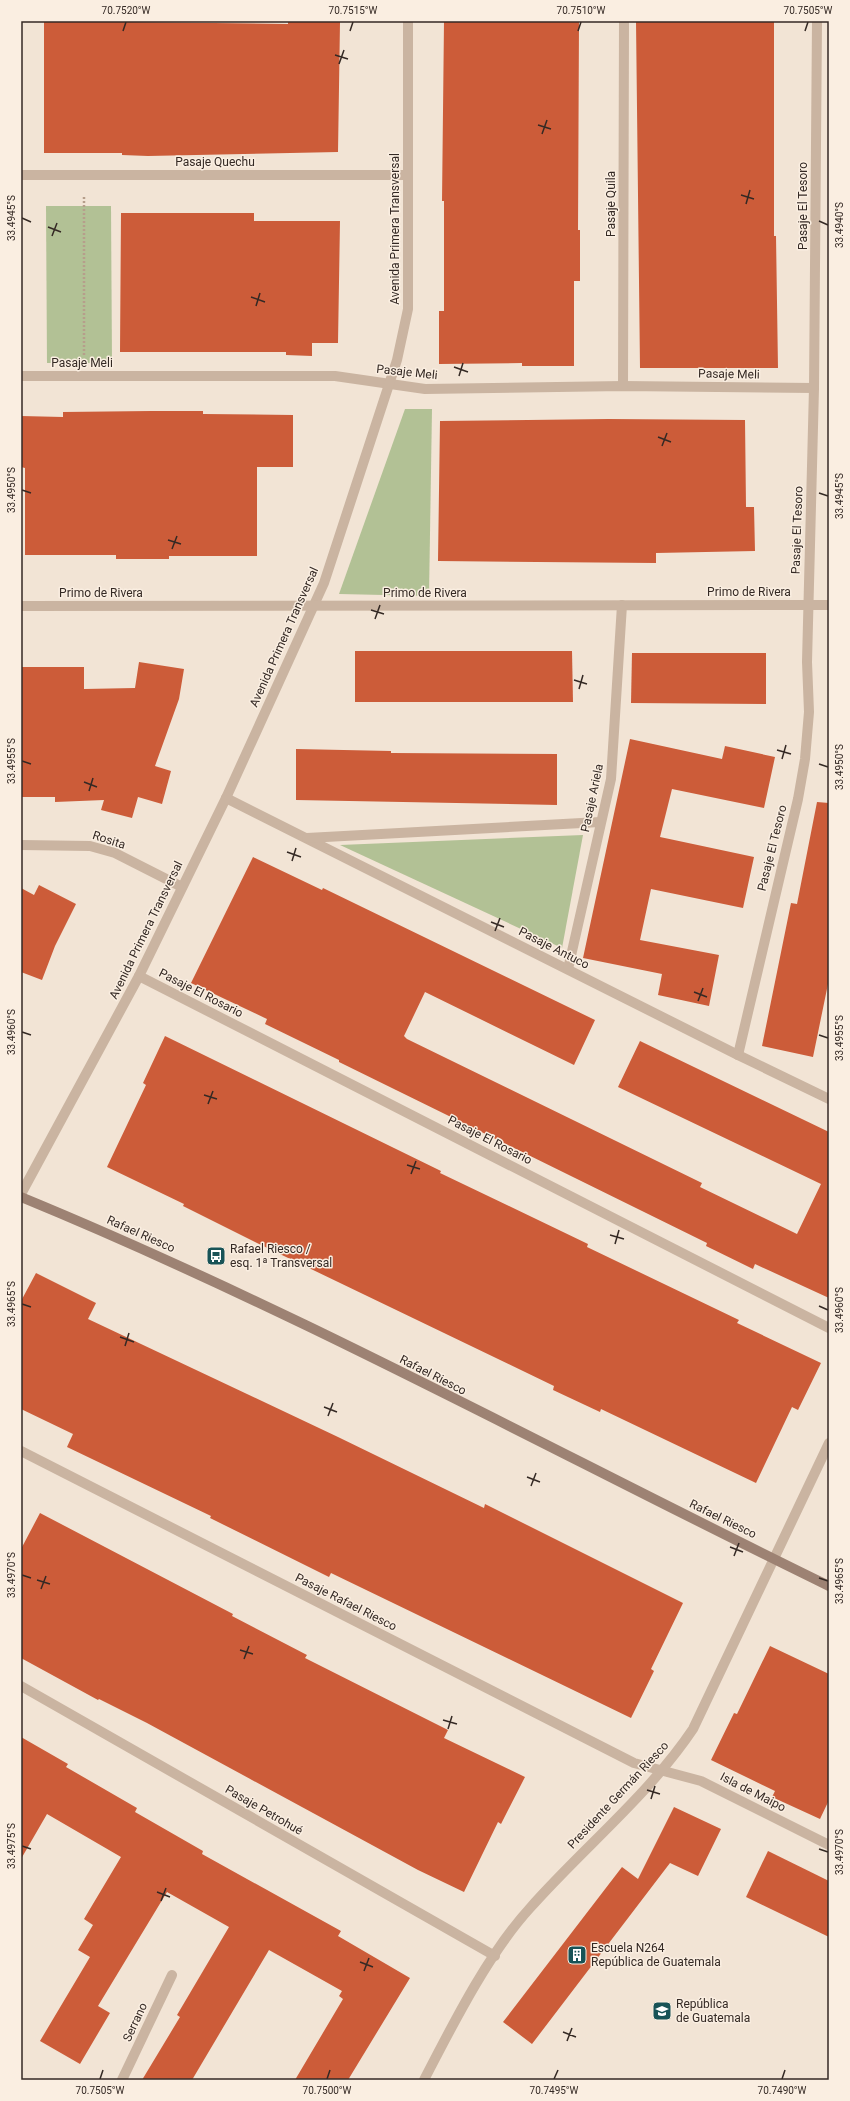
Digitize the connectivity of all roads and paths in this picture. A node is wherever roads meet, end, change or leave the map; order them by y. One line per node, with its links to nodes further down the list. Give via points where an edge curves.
1 (408, 21): 6 (street, Avenida Primera Transversal)
2 (624, 21): 10 (street, Pasaje Quila)
3 (817, 21): 11 (street, Pasaje El Tesoro)
4 (21, 175): 5 (street, Pasaje Quechu)
5 (84, 175): 6 (street, Pasaje Quechu); 8 (path)
6 (408, 175): 9 (street, Avenida Primera Transversal, via 408,309 399,354)
7 (21, 376): 8 (street, Pasaje Meli)
8 (84, 376): 9 (street, Pasaje Meli, via 335,376)
9 (388, 384): 10 (street, Pasaje Meli, via 425,389); 16 (street, Avenida Primera Transversal, via 324,583)
10 (624, 386): 11 (street, Pasaje Meli)
11 (814, 388): 13 (street, Pasaje El Tesoro)
12 (622, 605): 13 (street, Primo de Rivera); 16 (street, Primo de Rivera); 18 (street, Pasaje Ariela, via 614,757)
13 (808, 605): 14 (street, Primo de Rivera); 24 (street, Pasaje El Tesoro, via 809,712 805,759 798,799)
14 (829, 605)
15 (21, 606): 16 (street, Primo de Rivera)
16 (314, 606): 17 (street, Avenida Primera Transversal)
17 (226, 798): 19 (street, Pasaje Antuco); 21 (street, Avenida Primera Transversal)
18 (600, 822): 19 (street); 22 (street, Pasaje Ariela)
19 (305, 838): 22 (street, Pasaje Antuco)
20 (21, 845): 21 (street, Rosita, via 90,846 115,853)
21 (182, 887): 23 (street, Avenida Primera Transversal)
22 (568, 969): 24 (street, Pasaje Antuco)
23 (138, 976): 26 (street, Avenida Primera Transversal); 28 (street, Pasaje El Rosario)
24 (738, 1055): 25 (street, Pasaje Antuco)
25 (829, 1098)
26 (21, 1194)
27 (21, 1198): 31 (main road, Rafael Riesco, via 194,1272 293,1319)
28 (829, 1328)
29 (829, 1443): 31 (street, Presidente Germán Riesco)
30 (21, 1451): 34 (street, Pasaje Rafael Riesco, via 634,1763)
31 (775, 1559): 32 (main road, Rafael Riesco); 34 (street, Presidente Germán Riesco, via 693,1729)
32 (829, 1586)
33 (21, 1686): 36 (street, Pasaje Petrohué)
34 (662, 1771): 35 (street, Isla de Maipo, via 701,1781); 36 (street, Presidente Germán Riesco, via 529,1908)
35 (829, 1845)
36 (495, 1956): 39 (street, Presidente Germán Riesco)
37 (172, 1975): 38 (street, Serrano)
38 (122, 2080)
39 (424, 2080)

